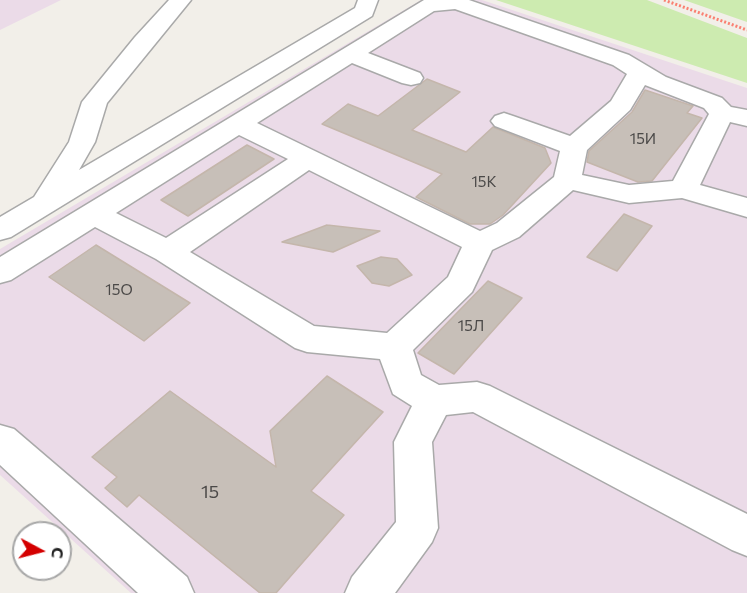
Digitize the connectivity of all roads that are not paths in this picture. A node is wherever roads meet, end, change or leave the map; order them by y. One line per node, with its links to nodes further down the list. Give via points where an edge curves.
1 (181, 0): 13 (lane, via 95,102 82,142)
2 (368, 0): 13 (lane, via 364,11)
3 (350, 54): 4 (lane, via 429,5 457,3 621,60); 5 (lane); 8 (lane)
4 (640, 72): 6 (lane); 9 (lane, via 621,105)
5 (411, 78)
6 (734, 115): 12 (lane)
7 (504, 121): 9 (lane)
8 (238, 124): 10 (lane); 15 (lane)
9 (574, 147): 11 (lane)
10 (308, 158): 17 (lane); 18 (lane)
11 (567, 180): 12 (lane, via 629,194); 17 (lane, via 507,230)
12 (683, 189): 14 (lane)
13 (44, 203): 16 (lane)
14 (747, 208)
15 (94, 213): 18 (lane); 19 (lane)
16 (0, 230)
17 (479, 243): 20 (lane, via 461,284)
18 (167, 252): 20 (lane, via 307,339)
19 (0, 272)
20 (394, 347): 21 (lane, via 406,384)
21 (434, 401): 23 (lane, via 477,397); 25 (lane, via 412,442 417,528)
22 (0, 441): 24 (lane)
23 (747, 536)
24 (171, 593)
25 (368, 593)

